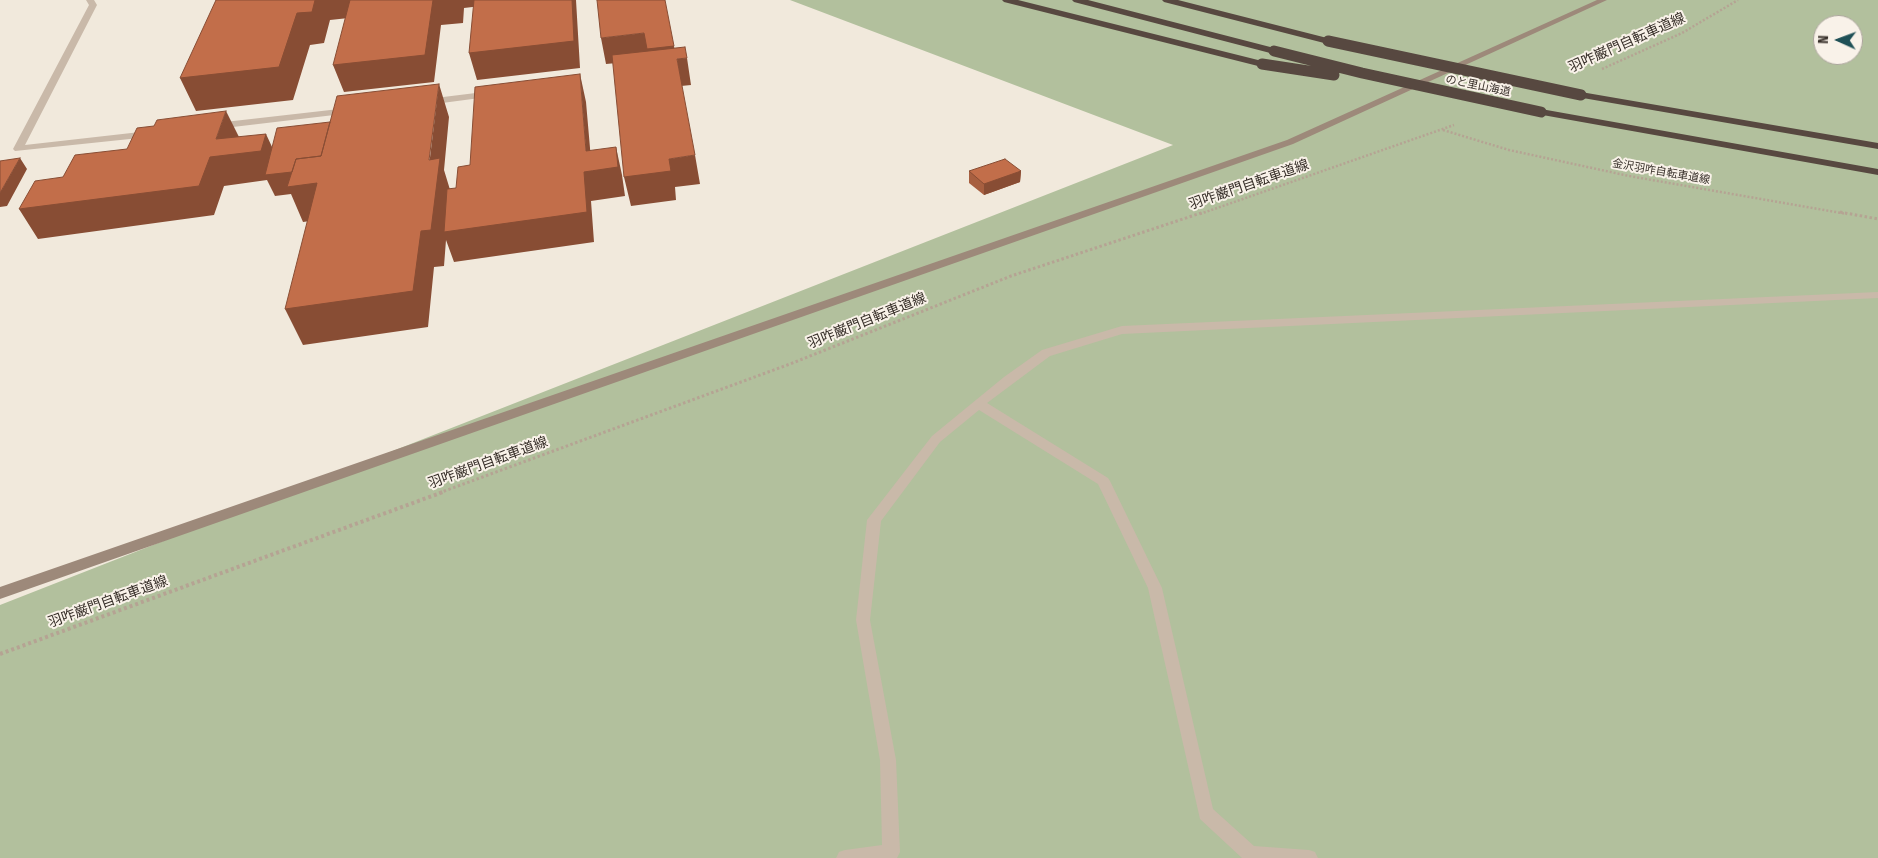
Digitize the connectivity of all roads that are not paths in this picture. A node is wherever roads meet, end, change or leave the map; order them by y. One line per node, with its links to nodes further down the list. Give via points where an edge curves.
1 (90, 0): 13 (street, via 93,5 18,149)
2 (1007, 0): 9 (highway, bridge, via 1262,64)
3 (1077, 0): 9 (highway, のと里山海道, bridge)
4 (1167, 0): 7 (highway, のと里山海道)
5 (1202, 0): 7 (highway)
6 (1604, 0): 18 (street, via 1290,142)
7 (1328, 41): 14 (highway, のと里山海道, bridge, via 1581,95)
8 (505, 93): 10 (street)
9 (1474, 98): 15 (highway, のと里山海道, bridge)
10 (415, 103)
11 (356, 110): 12 (street)
12 (207, 127)
13 (157, 133)
14 (1878, 146)
15 (1878, 172)
16 (1878, 295): 17 (street, via 1122,330 1046,353)
17 (979, 404): 19 (street, via 936,439 874,520 864,620 888,760 891,852); 20 (street, via 1103,481 1155,588 1206,814 1250,854)
18 (0, 593)
19 (845, 858)
20 (1309, 858)

